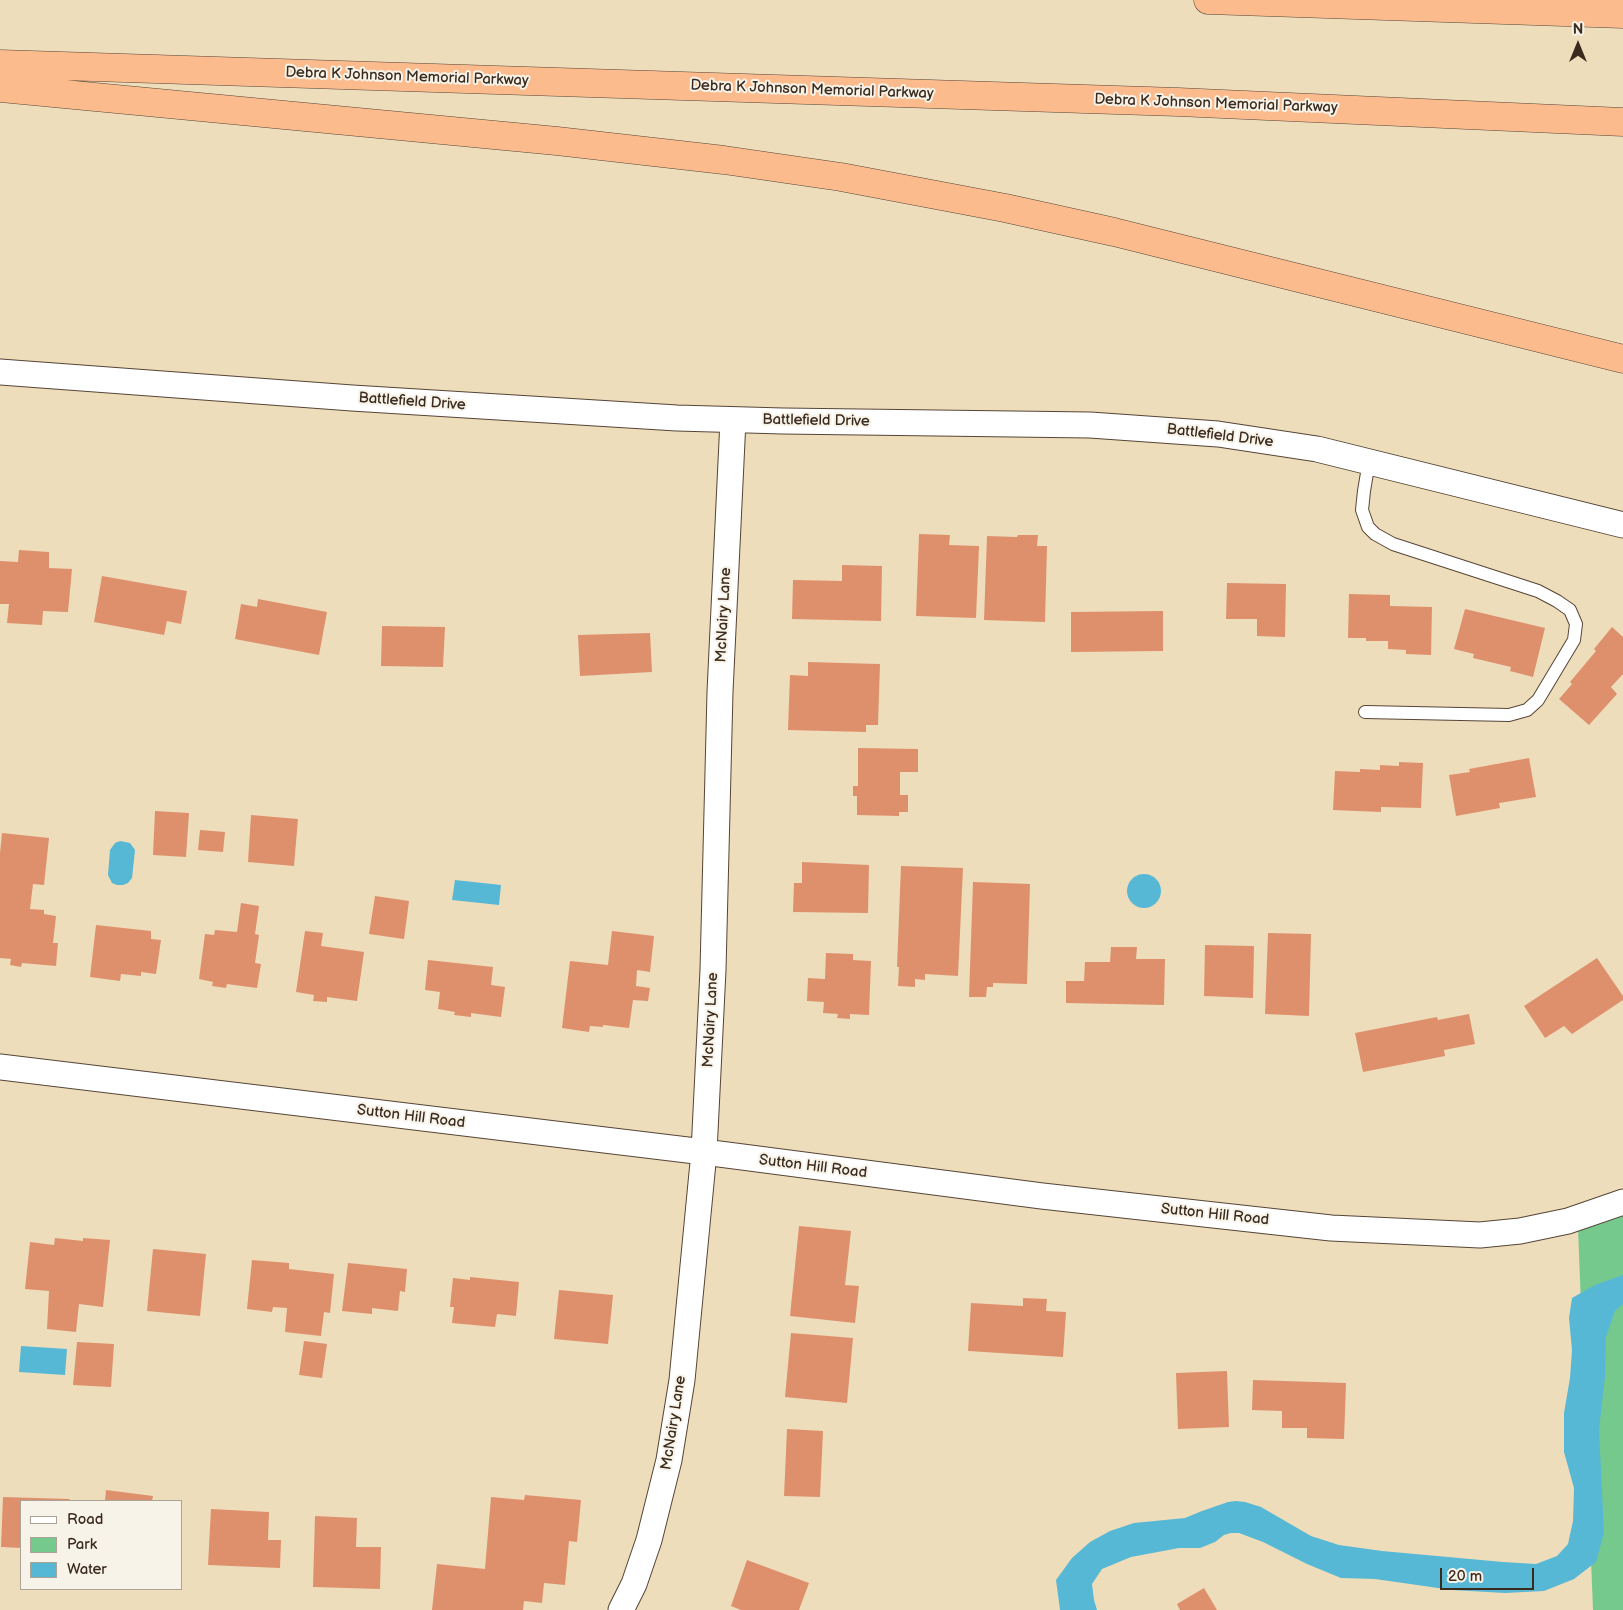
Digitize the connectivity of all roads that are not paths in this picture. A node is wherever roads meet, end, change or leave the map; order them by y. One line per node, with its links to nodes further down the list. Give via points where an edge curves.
1 (1208, 0): 2 (highway)
2 (1623, 14)
3 (0, 64): 5 (highway, Debra K Johnson Memorial Parkway, via 1168,102)
4 (0, 88): 6 (highway, via 557,141 841,176 1105,230)
5 (1623, 122)
6 (1623, 359)
7 (0, 372): 8 (street, Battlefield Drive, via 489,407)
8 (733, 420): 9 (street, Battlefield Drive, via 1090,424 1218,434 1317,449); 13 (street, McNairy Lane, via 720,692 714,970)
9 (1369, 461): 10 (street, Battlefield Drive); 11 (lane, via 1362,510 1368,527 1375,534 1393,544 1538,591 1570,610 1576,624 1574,640 1538,700 1527,710 1509,716)
10 (1623, 525)
11 (1365, 712)
12 (0, 1067): 13 (street, Sutton Hill Road)
13 (704, 1152): 14 (street, Sutton Hill Road, via 1042,1196 1331,1228 1480,1235 1568,1221); 15 (street, McNairy Lane, via 682,1380 669,1460 649,1540)
14 (1623, 1202)
15 (621, 1610)

